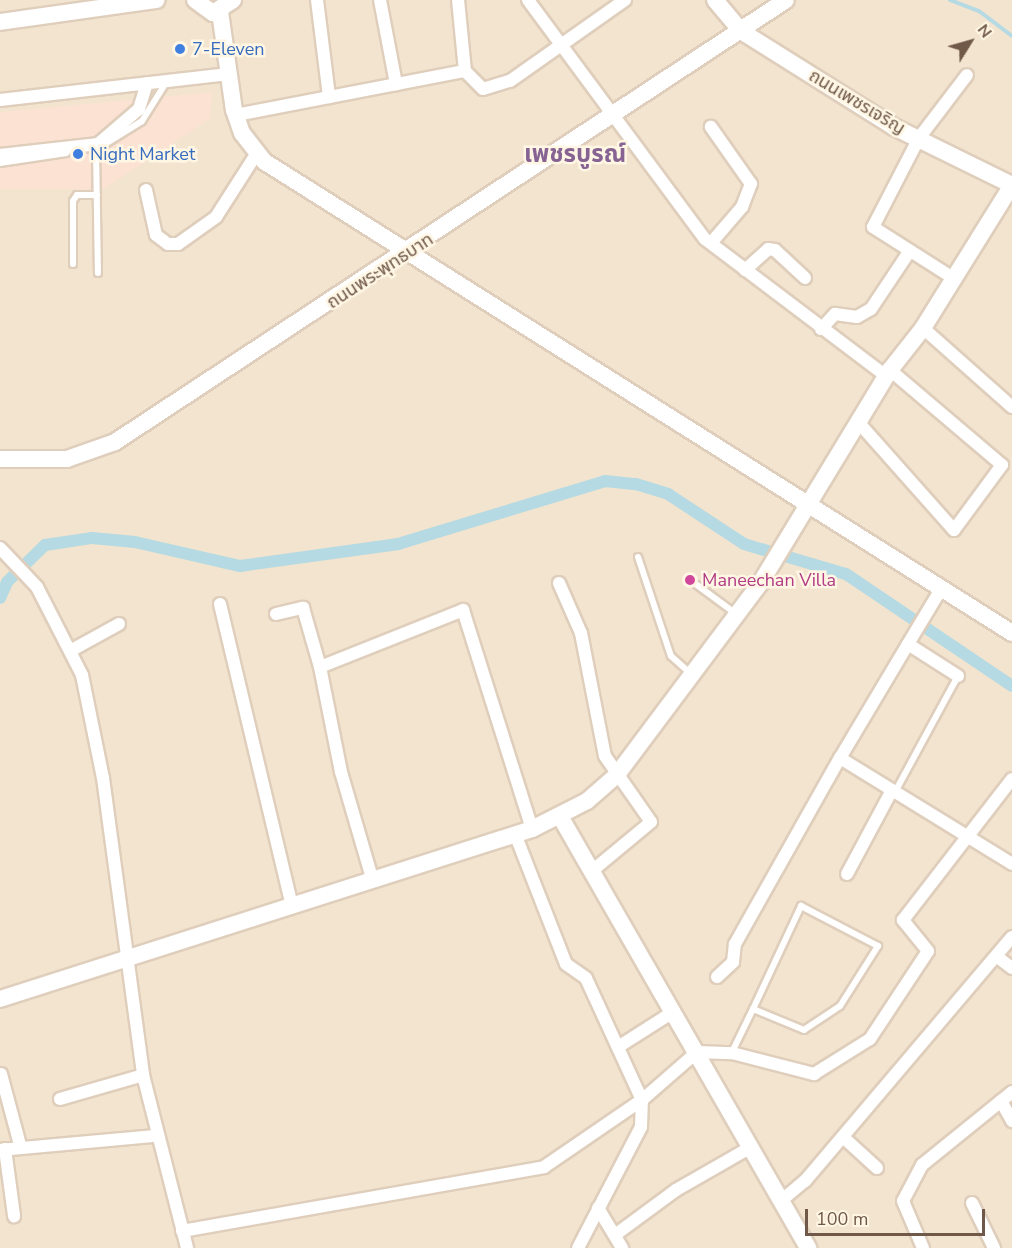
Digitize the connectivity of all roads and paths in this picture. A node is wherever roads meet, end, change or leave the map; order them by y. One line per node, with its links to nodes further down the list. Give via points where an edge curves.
1 (156, 0): 11 (street)
2 (195, 0): 12 (street, via 204,10)
3 (233, 0): 12 (street)
4 (317, 0): 22 (street)
5 (380, 0): 21 (street)
6 (458, 0): 16 (street)
7 (528, 0): 15 (street)
8 (626, 0): 15 (street)
9 (715, 0): 14 (street, ถนนเพชรเจริญ)
10 (786, 0): 14 (street, ถนนพระพุทธบาท)
11 (115, 3): 13 (street)
12 (220, 12): 17 (street)
13 (0, 22)
14 (741, 31): 25 (street, ถนนพระพุทธบาท); 27 (street, ถนนเพชรเจริญ)
15 (561, 48): 16 (street, via 510,81 483,89); 25 (street)
16 (465, 71): 21 (street)
17 (226, 74): 19 (street); 24 (street)
18 (967, 75): 27 (street)
19 (168, 80): 20 (street); 28 (lane, via 142,121)
20 (147, 82): 23 (street); 30 (street, via 139,109 98,144)
21 (396, 84): 22 (street)
22 (329, 97): 24 (street)
23 (0, 100)
24 (236, 115): 29 (street)
25 (616, 115): 35 (street); 37 (street, ถนนพระพุทธบาท)
26 (711, 127): 35 (street, via 751,184 742,207)
27 (920, 138): 32 (street, ถนนเพชรเจริญ); 36 (street, via 873,227)
28 (96, 149): 31 (lane); 34 (lane)
29 (257, 153): 33 (street, via 216,217 178,244 168,244 156,235); 37 (street)
30 (0, 154)
31 (0, 163)
32 (1012, 185): 42 (street)
33 (146, 190)
34 (97, 195): 38 (lane, via 77,195 73,201); 40 (lane)
35 (711, 243): 39 (street)
36 (909, 252): 42 (street); 44 (street, via 871,309 857,317 835,314)
37 (406, 254): 48 (street, ถนนพระพุทธบาท, via 115,442 67,459); 49 (street)
38 (73, 264)
39 (745, 270): 41 (street, via 768,249); 44 (street)
40 (98, 273)
41 (805, 278)
42 (953, 278): 43 (street)
43 (922, 328): 45 (street); 46 (street)
44 (822, 329): 45 (street)
45 (888, 373): 47 (street); 47 (street, via 1002,465 954,530)
46 (1012, 407)
47 (859, 423): 49 (street)
48 (0, 459)
49 (811, 508): 54 (street); 57 (street)
50 (0, 548): 61 (street, via 37,586)
51 (638, 557): 63 (lane, via 671,656)
52 (559, 583): 66 (street, via 581,633 603,747)
53 (697, 585): 57 (lane)
54 (938, 594): 59 (street); 60 (street)
55 (220, 604): 77 (street)
56 (276, 614): 62 (street, via 303,608)
57 (737, 615): 63 (street)
58 (119, 624): 61 (street)
59 (1012, 633)
60 (909, 641): 64 (street); 65 (street)
61 (69, 651): 79 (street, via 82,675 103,778)
62 (320, 667): 70 (street, via 463,610); 76 (street, via 341,772)
63 (692, 675): 66 (street)
64 (958, 676): 68 (lane)
65 (840, 758): 68 (street); 82 (street, via 735,944 733,962)
66 (616, 776): 69 (street); 74 (street, via 649,818 650,828)
67 (1012, 779): 72 (street)
68 (893, 791): 72 (street); 75 (street)
69 (561, 818): 70 (street); 74 (street)
70 (532, 829): 71 (street)
71 (515, 834): 76 (street); 86 (street, via 566,964 586,978)
72 (970, 834): 73 (street); 88 (street, via 903,920 928,951 870,1039 814,1074)
73 (1012, 864)
74 (592, 872): 85 (street)
75 (847, 874)
76 (372, 878): 77 (street)
77 (291, 903): 79 (street)
78 (1012, 937): 80 (street)
79 (129, 954): 83 (street); 90 (street)
80 (996, 956): 81 (street); 97 (street)
81 (1012, 968)
82 (717, 977)
83 (0, 999)
84 (753, 1009): 84 (lane, via 801,906 878,946 840,1006 804,1030); 88 (lane)
85 (673, 1012): 86 (street); 87 (street)
86 (618, 1047): 93 (street)
87 (696, 1052): 88 (street); 93 (street); 99 (street)
88 (732, 1053)
89 (1, 1074): 98 (street)
90 (143, 1075): 92 (street); 96 (street)
91 (1012, 1092): 94 (street)
92 (60, 1099)
93 (642, 1100): 104 (street, via 641,1127); 106 (street, via 544,1167)
94 (1000, 1101): 95 (street); 112 (street, via 922,1165 903,1201)
95 (1012, 1120)
96 (155, 1136): 98 (street); 106 (street)
97 (843, 1137): 101 (street); 102 (street)
98 (20, 1145): 100 (street)
99 (751, 1147): 102 (street); 107 (street, via 676,1190)
100 (2, 1149): 105 (street)
101 (877, 1168)
102 (782, 1200): 111 (street)
103 (972, 1203): 113 (street)
104 (598, 1208): 107 (street); 109 (street)
105 (14, 1216)
106 (182, 1231): 108 (street)
107 (615, 1235): 110 (street)
108 (186, 1248)
109 (578, 1248)
110 (622, 1248)
111 (808, 1248)
112 (923, 1248)
113 (994, 1248)

